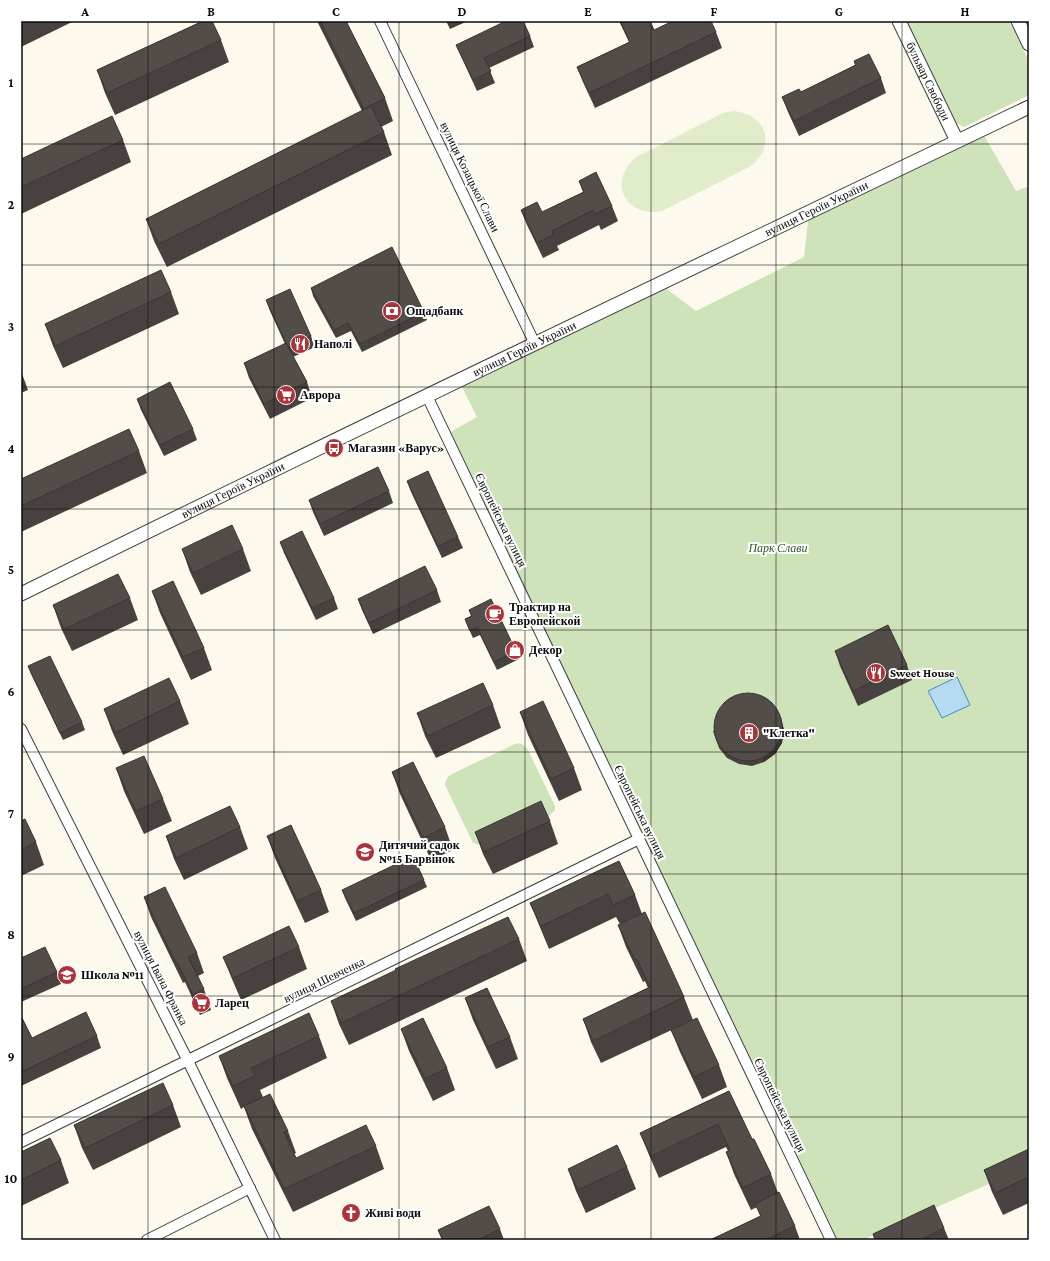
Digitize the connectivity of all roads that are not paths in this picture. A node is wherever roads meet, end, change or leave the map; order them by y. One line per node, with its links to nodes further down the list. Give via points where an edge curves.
1 (380, 21): 7 (street, вулиця Козацької Слави)
2 (899, 21): 6 (street, бульвар Свободи)
3 (1018, 21): 4 (street)
4 (1029, 44)
5 (1029, 107): 6 (street, вулиця Героїв України)
6 (957, 141): 7 (street, вулиця Героїв України)
7 (536, 344): 8 (street, вулиця Героїв України)
8 (427, 396): 9 (street, вулиця Героїв України); 11 (street, Європейська вулиця)
9 (21, 594)
10 (21, 728): 12 (street, вулиця Івана Франка)
11 (639, 840): 12 (street, вулиця Шевченка); 17 (street, Європейська вулиця)
12 (188, 1061): 13 (street, вулиця Шевченка); 14 (street, вулиця Івана Франка)
13 (21, 1142)
14 (250, 1188): 15 (street); 16 (street, вулиця Івана Франка)
15 (147, 1240)
16 (275, 1240)
17 (831, 1240)

